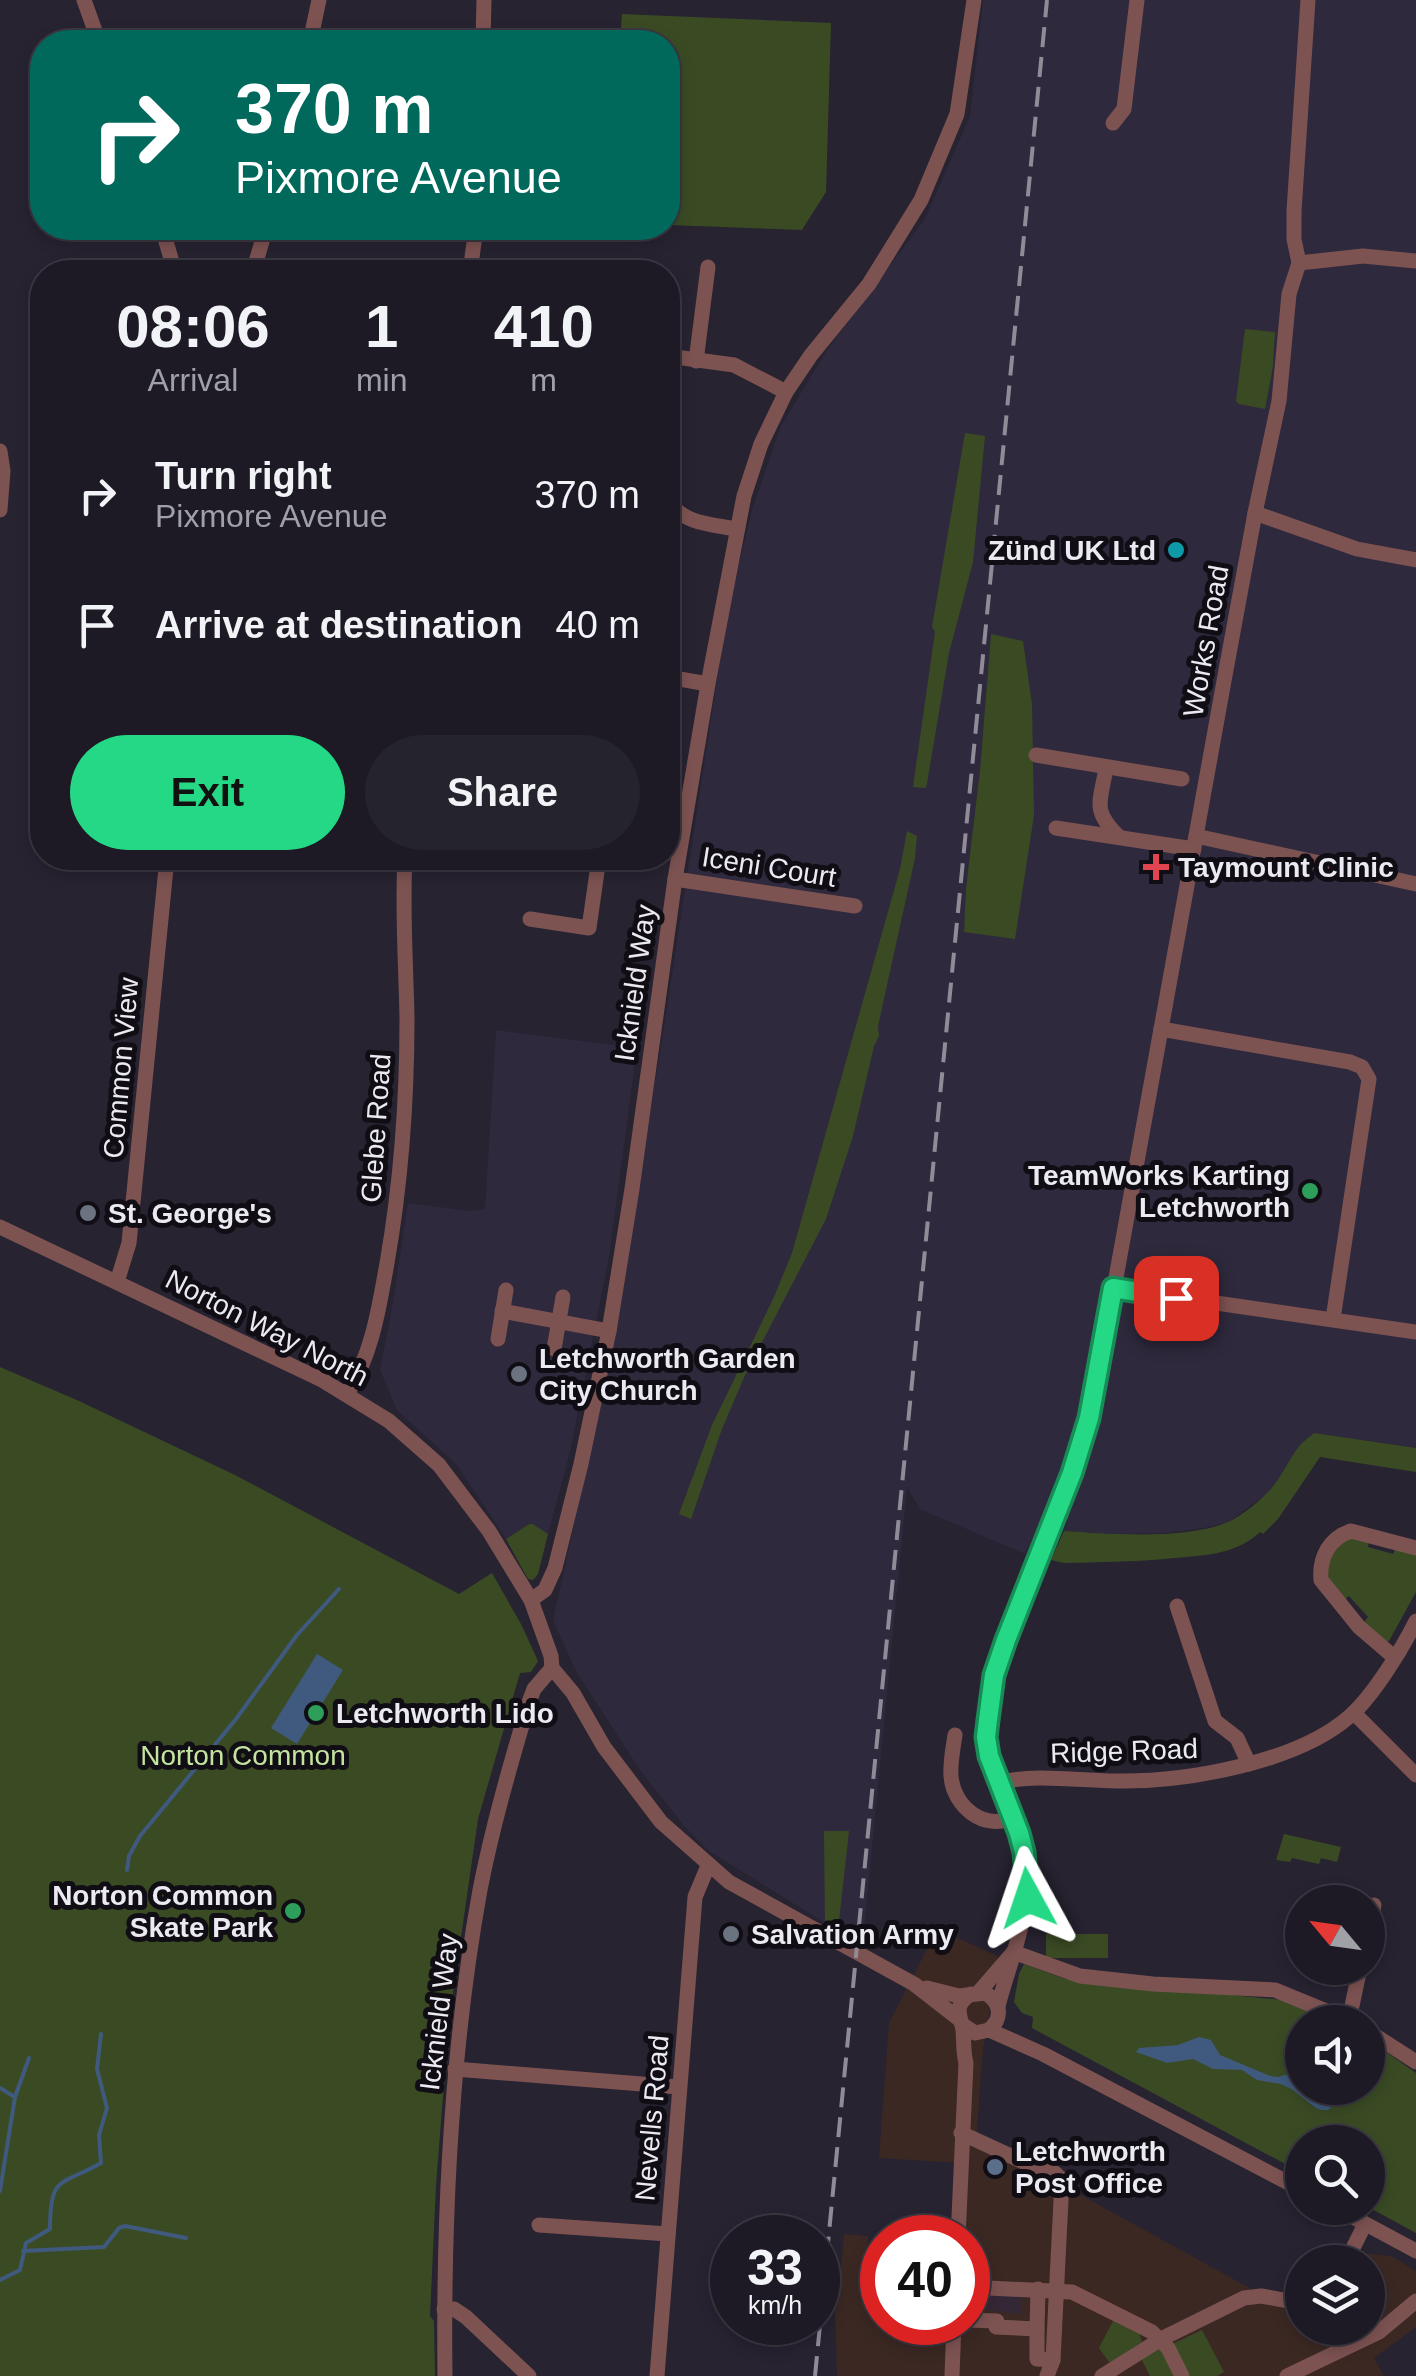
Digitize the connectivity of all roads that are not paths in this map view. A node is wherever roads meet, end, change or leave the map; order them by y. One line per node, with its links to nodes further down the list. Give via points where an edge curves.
1 (84, 0): 7 (street)
2 (319, 0): 8 (street)
3 (484, 0): 9 (street)
4 (974, 0): 16 (street, Icknield Way, via 956,114 921,200 869,284)
5 (1137, 0): 10 (street, via 1124,109)
6 (1308, 0): 12 (street, Works Road, via 1294,211)
7 (95, 30)
8 (313, 30)
9 (484, 30)
10 (1113, 123)
11 (1416, 262): 12 (street, via 1364,256)
12 (1298, 263): 19 (street, Works Road)
13 (708, 267): 15 (street)
14 (680, 358): 15 (street)
15 (696, 361): 16 (street, via 734,365)
16 (786, 392): 21 (street, Icknield Way)
17 (0, 451): 18 (street)
18 (0, 510)
19 (1255, 512): 22 (street, via 1358,550); 30 (street, Works Road)
20 (680, 514): 21 (street)
21 (736, 529): 24 (street, Icknield Way)
22 (1416, 560)
23 (680, 679): 24 (street)
24 (708, 684): 31 (street, Icknield Way)
25 (1036, 755): 26 (street)
26 (1106, 767): 27 (street); 29 (street, via 1099,812)
27 (1182, 779)
28 (1056, 828): 29 (street)
29 (1118, 836): 30 (street)
30 (1195, 843): 37 (street); 40 (street, Works Road)
31 (680, 849)
32 (166, 870): 42 (street, Common View, via 130,1243)
33 (403, 870): 53 (street, Glebe Road, via 406,1021 397,1208 367,1354)
34 (596, 870): 39 (street, via 589,928)
35 (676, 870): 36 (street, Icknield Way)
36 (675, 878): 38 (street, Iceni Court); 49 (street, Icknield Way)
37 (1416, 884)
38 (855, 906)
39 (530, 919)
40 (1161, 1029): 43 (street, Works Road); 47 (street, via 1350,1062 1370,1080)
41 (0, 1226): 42 (street, Norton Way North)
42 (117, 1282): 53 (street, Norton Way North)
43 (1113, 1288): 47 (street); 64 (street, Works Road, via 1089,1418 994,1675 986,1737)
44 (506, 1290): 46 (street)
45 (563, 1298): 48 (street)
46 (502, 1312): 48 (street); 51 (street)
47 (1333, 1319): 50 (street)
48 (558, 1322): 49 (street); 52 (street)
49 (609, 1331): 55 (street, Icknield Way, via 555,1568 545,1590)
50 (1416, 1332)
51 (498, 1338)
52 (554, 1350)
53 (347, 1394): 55 (street, Norton Way North, via 439,1466 489,1530)
54 (1416, 1548): 58 (street, via 1351,1531 1322,1556 1321,1580)
55 (530, 1600): 59 (street, Norton Way North)
56 (1177, 1606): 62 (street, Ridge Road, via 1215,1721 1237,1738)
57 (1415, 1626): 58 (street, Ridge Road)
58 (1394, 1657): 60 (street, Ridge Road)
59 (552, 1668): 66 (street, Norton Way North, via 640,1797); 78 (street, Icknield Way, via 528,1705 484,1872)
60 (1354, 1713): 62 (street, Ridge Road, via 1308,1743); 63 (street)
61 (955, 1736): 65 (street, via 951,1775 959,1801 989,1822)
62 (1249, 1764): 64 (street, Ridge Road, via 1173,1779)
63 (1416, 1775)
64 (1000, 1783): 65 (street, Works Road)
65 (1013, 1817): 67 (street, Works Road, via 1028,1898)
66 (708, 1866): 68 (street, Norton Way North); 79 (street, Nevells Road, via 696,1897)
67 (1014, 1952): 69 (street); 70 (street, via 1080,1976 1275,1990); 71 (street, Works Road)
68 (914, 1984): 69 (street, Norton Way North, via 948,1995); 72 (street, Norton Way North)
69 (975, 1993): 71 (street, via 990,1996); 72 (street, via 960,2004)
70 (1312, 2005)
71 (999, 2009): 73 (street); 75 (street)
72 (961, 2022): 73 (street); 77 (street)
73 (986, 2032): 75 (street); 77 (street)
74 (1385, 2043): 76 (street)
75 (1043, 2054): 81 (street)
76 (1416, 2062)
77 (966, 2063): 80 (street)
78 (456, 2069): 79 (street); 92 (street, Icknield Way)
79 (679, 2088): 85 (street, Nevells Road)
80 (961, 2133): 82 (street); 89 (street, via 1062,2180)
81 (1285, 2181)
82 (959, 2215)
83 (1367, 2225): 86 (street)
84 (538, 2226): 85 (street)
85 (668, 2234): 100 (street, Nevells Road)
86 (1416, 2250)
87 (990, 2288): 88 (street)
88 (1038, 2290): 89 (street); 94 (street)
89 (1056, 2290): 95 (street); 97 (street)
90 (1285, 2300): 95 (street, via 1244,2298)
91 (1416, 2302): 104 (street, via 1379,2332)
92 (444, 2310): 98 (street, Icknield Way); 99 (street, via 466,2317)
93 (990, 2321): 94 (street, via 996,2327)
94 (1037, 2329): 97 (street, via 1037,2359)
95 (1160, 2338): 102 (street); 103 (street)
96 (953, 2345): 101 (street)
97 (1050, 2368)
98 (444, 2376)
99 (529, 2376)
100 (657, 2376)
101 (952, 2376)
102 (1102, 2376)
103 (1182, 2376)
104 (1287, 2376)

